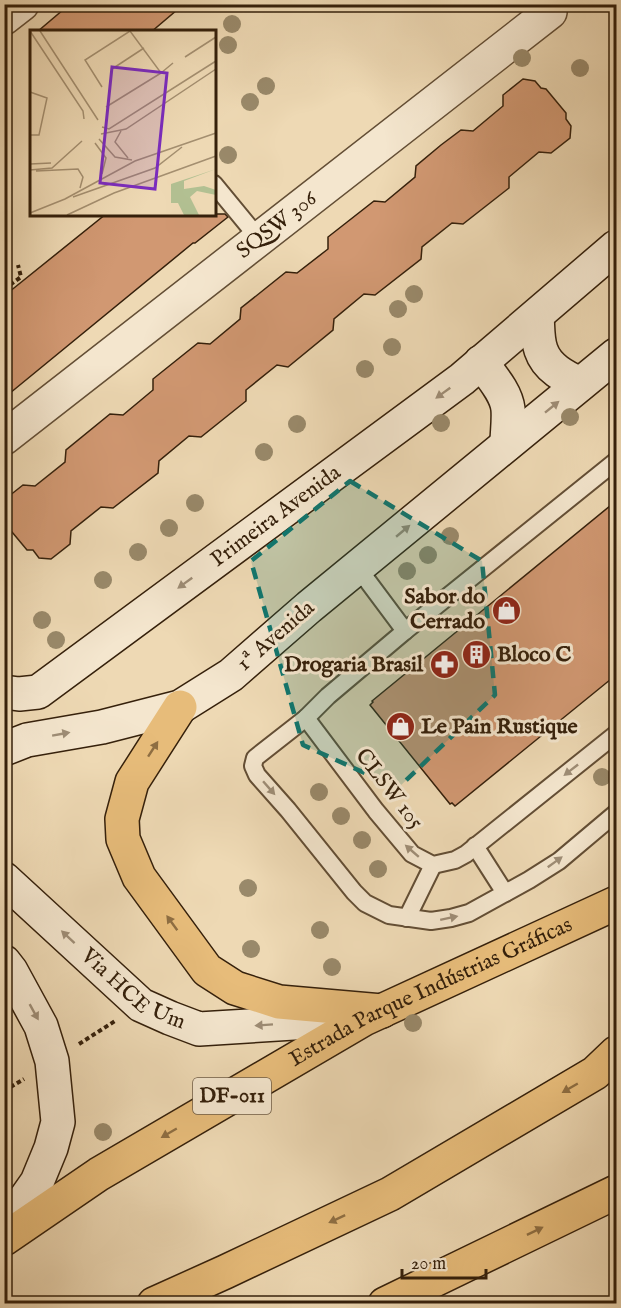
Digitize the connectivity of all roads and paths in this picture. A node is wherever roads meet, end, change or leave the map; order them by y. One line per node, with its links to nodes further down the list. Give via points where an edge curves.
1 (22, 4): 3 (main road)
2 (551, 7): 5 (main road, SQSW 306)
3 (4, 18)
4 (216, 186): 5 (lane)
5 (260, 240): 13 (main road, SQSW 306)
6 (616, 247): 9 (main road)
7 (18, 266): 8 (path, via 21,277)
8 (4, 289)
9 (537, 315): 11 (main road, Primeira Avenida); 12 (main road, via 544,356 559,373)
10 (616, 354): 12 (main road)
11 (481, 362): 14 (main road, via 502,391 508,409); 18 (main road, Primeira Avenida, one-way to 18, via 38,692)
12 (580, 384): 14 (main road, one-way to 12)
13 (4, 438)
14 (507, 444): 16 (main road, 1ª Avenida, one-way to 14)
15 (616, 461): 17 (lane)
16 (358, 568): 17 (lane); 19 (main road, 1ª Avenida, via 231,675)
17 (405, 631): 20 (lane)
18 (4, 692)
19 (180, 707): 22 (main road, 1ª Avenida, one-way to 19); 31 (main road, one-way to 19, via 279,1002 235,988 207,970 139,877 123,839 122,819 132,782)
20 (306, 718): 25 (lane, CLSW 105, one-way to 20, via 412,854); 29 (lane, one-way to 29, via 255,758 257,775 365,903 389,915)
21 (616, 734): 24 (lane, one-way to 24)
22 (4, 748)
23 (616, 813): 27 (lane, one-way to 23, via 558,861)
24 (475, 846): 25 (lane, via 455,860); 27 (lane)
25 (433, 865): 29 (lane)
26 (4, 879): 31 (main road, Via HCE Um, one-way to 26, via 199,1029 141,1005)
27 (505, 893): 29 (lane, one-way to 27, via 451,918 469,913)
28 (616, 903): 31 (main road, Estrada Parque Indústrias Gráficas / DF-011)
29 (406, 918)
30 (4, 962): 34 (main road, one-way to 34, via 42,1026 52,1061 58,1122 37,1182)
31 (373, 1015): 35 (main road, Estrada Parque Indústrias Gráficas / DF-011, one-way to 35, via 99,1174)
32 (616, 1053): 36 (main road, one-way to 36, via 595,1073 390,1194)
33 (616, 1192): 37 (main road, one-way to 33)
34 (4, 1229)
35 (4, 1239)
36 (154, 1304)
37 (385, 1304)

